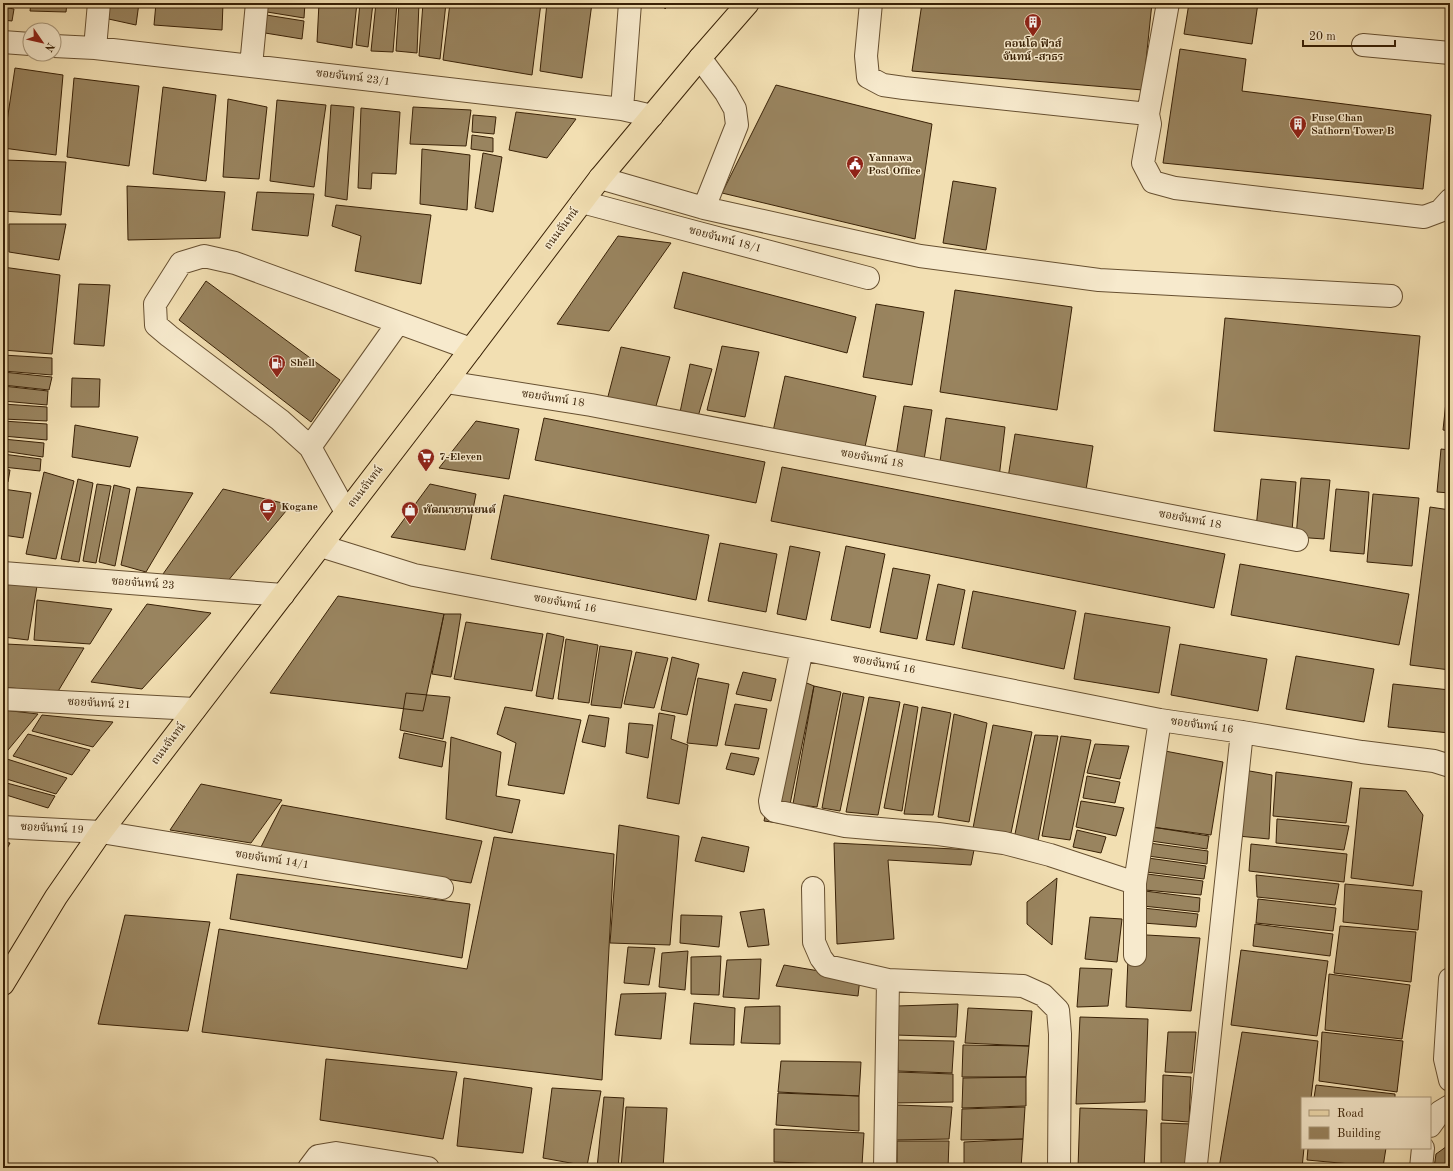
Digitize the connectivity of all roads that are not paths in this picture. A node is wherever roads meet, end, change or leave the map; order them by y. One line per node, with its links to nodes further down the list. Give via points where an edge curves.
1 (99, 3): 11 (street)
2 (257, 3): 14 (street)
3 (630, 3): 15 (street)
4 (748, 3): 13 (main road, ถนนจันทน์)
5 (871, 3): 16 (street, via 866,56 868,77 882,85)
6 (1168, 3): 16 (street)
7 (3, 42): 8 (street)
8 (22, 43)
9 (1363, 45): 12 (street)
10 (62, 46): 11 (street, ซอยจันทน์ 23/1)
11 (95, 48): 14 (street, ซอยจันทน์ 23/1)
12 (1450, 53)
13 (700, 58): 17 (main road, ถนนจันทน์); 21 (street, via 735,109 737,125)
14 (251, 66): 15 (street, ซอยจันทน์ 23/1)
15 (622, 109): 17 (street, ซอยจันทน์ 23/1)
16 (1148, 114): 19 (street, via 1150,124 1143,163 1153,182 1175,188 1424,217 1440,211)
17 (652, 116): 18 (main road, ถนนจันทน์)
18 (600, 178): 20 (main road, ถนนจันทน์); 21 (street)
19 (1450, 200)
20 (582, 202): 22 (street, ซอยจันทน์ 18/1); 25 (main road, ถนนจันทน์)
21 (704, 208): 23 (street, via 920,256 1107,280)
22 (868, 278)
23 (1391, 296)
24 (398, 323): 25 (street); 27 (street); 27 (street, via 235,262 204,256 181,262 155,304 156,326 280,420)
25 (471, 349): 26 (main road, ถนนจันทน์)
26 (446, 382): 28 (main road, ถนนจันทน์); 29 (street, ซอยจันทน์ 18, via 591,405)
27 (310, 447): 28 (street)
28 (346, 512): 30 (main road, ถนนจันทน์)
29 (1297, 540)
30 (321, 546): 32 (main road, ถนนจันทน์); 33 (street, ซอยจันทน์ 16, via 414,575)
31 (3, 573): 32 (street, ซอยจันทน์ 23)
32 (283, 595): 35 (main road, ถนนจันทน์)
33 (802, 649): 36 (street, ซอยจันทน์ 16); 41 (street, via 770,801 771,807 777,813 845,826 1004,843)
34 (3, 699): 35 (street, ซอยจันทน์ 21)
35 (195, 709): 40 (main road, ถนนจันทน์)
36 (1160, 720): 37 (street, ซอยจันทน์ 16); 41 (street)
37 (1242, 732): 38 (street, ซอยจันทน์ 16, via 1434,761); 52 (street)
38 (1450, 766)
39 (3, 827): 40 (street, ซอยจันทน์ 19)
40 (101, 832): 42 (street, ซอยจันทน์ 14/1); 45 (main road, ถนนจันทน์)
41 (1135, 882): 44 (street)
42 (442, 888)
43 (813, 888): 47 (street, via 814,942 827,966)
44 (1135, 955)
45 (5, 978)
46 (1450, 979): 48 (street, via 1445,1059)
47 (888, 980): 55 (street); 56 (street, via 1023,986 1043,995 1058,1010)
48 (1450, 1080)
49 (1450, 1106): 50 (street, via 1440,1112)
50 (1431, 1125)
51 (1423, 1149): 57 (street)
52 (1196, 1164)
53 (309, 1168): 54 (street, via 318,1156 336,1153)
54 (428, 1168)
55 (885, 1168)
56 (1059, 1168)
57 (1421, 1168)

